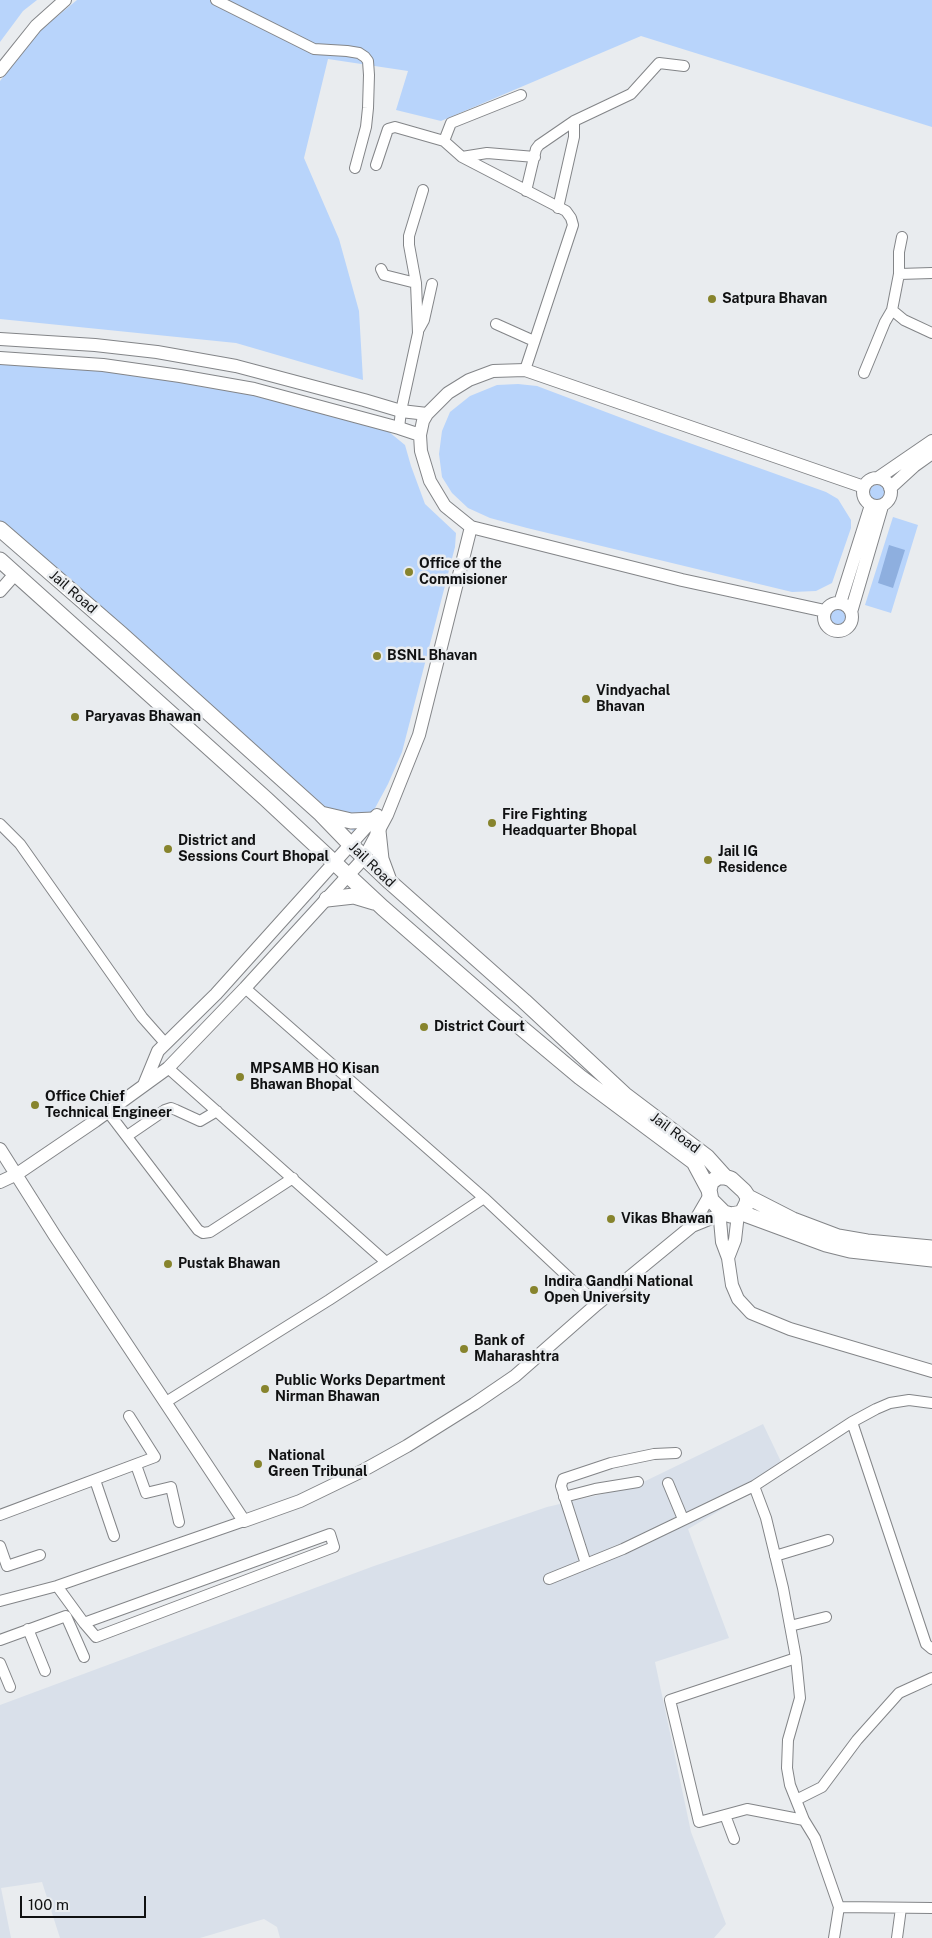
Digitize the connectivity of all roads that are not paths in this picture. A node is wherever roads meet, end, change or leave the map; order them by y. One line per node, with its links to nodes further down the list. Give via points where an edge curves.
1 (53, 0): 4 (street, via 30,21)
2 (65, 0): 6 (street, via 36,26)
3 (216, 0): 13 (street, via 314,49 347,51 368,61 366,126)
4 (0, 59)
5 (684, 66): 8 (street, via 659,63 631,94)
6 (0, 71)
7 (521, 94): 9 (street, via 450,123)
8 (574, 121): 11 (street, via 539,145); 16 (street, via 574,137)
9 (444, 141): 10 (street); 12 (street, via 391,127)
10 (462, 157): 11 (street, via 487,152); 15 (street)
11 (535, 157): 15 (street)
12 (376, 165)
13 (355, 168)
14 (423, 190): 21 (street, via 409,236)
15 (526, 192): 16 (street)
16 (558, 208): 28 (street, via 566,211 573,225)
17 (902, 238): 20 (street)
18 (381, 269): 21 (street, via 384,275)
19 (932, 273): 20 (street)
20 (899, 274): 23 (street)
21 (416, 283): 26 (street)
22 (432, 284): 26 (street)
23 (892, 310): 25 (street, via 904,320); 31 (street)
24 (496, 324): 28 (street)
25 (932, 332)
26 (418, 333): 32 (street)
27 (0, 339): 32 (street, via 157,352 254,371)
28 (534, 340): 30 (street)
29 (0, 358): 34 (street, via 103,365 199,379 254,389)
30 (525, 370): 33 (street, via 493,371 469,380 448,393); 39 (street)
31 (864, 373)
32 (401, 412): 33 (street); 34 (street)
33 (427, 414): 35 (street)
34 (400, 428): 35 (street)
35 (420, 435): 42 (street, via 430,481 446,506)
36 (932, 441): 38 (street)
37 (932, 453): 40 (street)
38 (878, 478): 39 (street); 40 (street, via 888,483)
39 (864, 486): 41 (street, via 864,498)
40 (890, 488): 41 (street, via 890,498)
41 (877, 506): 47 (street); 49 (street)
42 (471, 527): 48 (street, via 672,578); 52 (street, via 419,735 395,794)
43 (0, 529): 50 (main road, Jail Road)
44 (0, 560): 45 (main road, Jail Road)
45 (15, 574): 46 (street); 55 (main road, Jail Road)
46 (0, 590)
47 (840, 603): 48 (street, via 831,604); 49 (street)
48 (825, 611): 49 (street, via 826,625 834,631 844,630 851,623)
49 (851, 612)
50 (321, 814): 52 (main road); 53 (main road, Jail Road)
51 (0, 824): 61 (street, via 20,844 142,1017)
52 (376, 826): 53 (street); 54 (street); 57 (main road, via 381,859)
53 (350, 844): 54 (main road, Jail Road); 55 (street)
54 (364, 858): 56 (street); 57 (main road, Jail Road)
55 (334, 862): 56 (main road, Jail Road); 61 (street, via 216,994)
56 (348, 876): 58 (street); 59 (main road, Jail Road)
57 (390, 882): 69 (main road, Jail Road, via 624,1095 707,1157)
58 (327, 899): 59 (main road, via 354,896); 60 (street)
59 (378, 903): 72 (main road, Jail Road, via 549,1051 694,1162)
60 (245, 988): 62 (street); 74 (street)
61 (165, 1043): 63 (street, via 154,1057)
62 (168, 1068): 63 (street); 64 (street)
63 (144, 1085): 65 (street)
64 (217, 1111): 66 (street, via 200,1121 171,1108); 70 (street)
65 (108, 1112): 66 (street); 68 (street)
66 (127, 1136): 70 (street, via 203,1233 210,1232)
67 (0, 1149): 68 (street)
68 (17, 1174): 71 (street); 83 (street)
69 (725, 1176): 72 (main road, via 710,1182); 73 (main road, via 741,1187)
70 (293, 1178): 80 (street)
71 (0, 1182)
72 (710, 1193): 75 (main road, via 711,1200); 76 (street)
73 (748, 1197): 75 (main road, via 746,1209); 77 (main road, via 792,1220 838,1237)
74 (484, 1198): 80 (street); 81 (street)
75 (728, 1213): 76 (street); 78 (street, via 722,1242); 78 (street, via 735,1240); 79 (main road, via 850,1250)
76 (692, 1226): 81 (street)
77 (932, 1248)
78 (728, 1258): 82 (street, via 732,1285 738,1299 751,1313 790,1329)
79 (932, 1259)
80 (386, 1262): 83 (street)
81 (597, 1304): 96 (street, via 515,1376 407,1446 300,1501)
82 (932, 1371)
83 (166, 1402): 96 (street)
84 (932, 1403): 86 (street, via 890,1402)
85 (129, 1416): 88 (street, via 155,1458)
86 (852, 1422): 92 (street); 112 (street, via 926,1644)
87 (676, 1453): 93 (street, via 620,1461 566,1477 561,1482)
88 (136, 1464): 89 (street); 97 (street, via 146,1493 171,1487)
89 (95, 1480): 94 (street); 98 (street)
90 (638, 1482): 93 (street)
91 (668, 1483): 95 (street)
92 (754, 1486): 95 (street); 102 (street)
93 (564, 1497): 103 (street)
94 (0, 1515)
95 (683, 1519): 103 (street)
96 (244, 1521): 105 (street)
97 (179, 1522)
98 (114, 1536)
99 (828, 1540): 102 (street)
100 (0, 1546): 101 (street, via 7,1566)
101 (40, 1555)
102 (775, 1556): 109 (street)
103 (586, 1564): 104 (street)
104 (549, 1579)
105 (57, 1586): 106 (street); 108 (street)
106 (0, 1601)
107 (826, 1617): 109 (street)
108 (84, 1623): 108 (street, via 96,1637 334,1547 330,1534)
109 (790, 1626): 114 (street)
110 (28, 1630): 111 (street); 113 (street, via 66,1616); 116 (street)
111 (0, 1640)
112 (932, 1649)
113 (84, 1658)
114 (796, 1658): 119 (street, via 800,1698 788,1740 787,1768); 120 (street, via 670,1700 699,1822)
115 (0, 1663): 118 (street)
116 (45, 1671)
117 (932, 1678): 119 (street, via 899,1693 857,1740 822,1787)
118 (10, 1687)
119 (796, 1800): 121 (street)
120 (726, 1815): 121 (street, via 747,1809); 122 (street)
121 (807, 1824): 123 (street)
122 (734, 1839)
123 (839, 1907): 124 (street); 126 (street)
124 (901, 1908): 125 (street); 127 (street)
125 (932, 1908)
126 (834, 1938)
127 (896, 1938)

